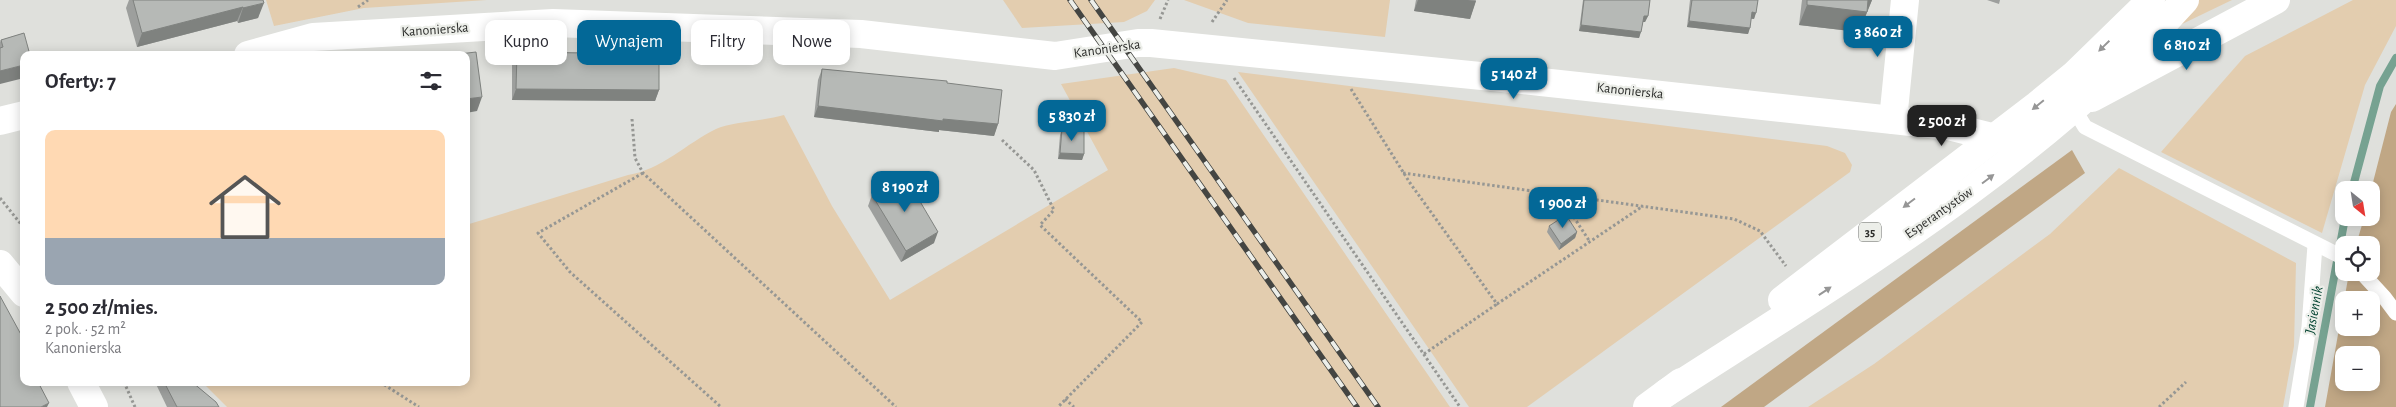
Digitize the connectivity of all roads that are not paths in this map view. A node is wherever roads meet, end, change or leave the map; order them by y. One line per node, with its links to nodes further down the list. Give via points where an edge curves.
1 (1905, 0): 8 (street)
2 (2151, 0): 10 (street, Esperantystów / 35, one-way to 10, via 2075,74)
3 (2185, 0): 6 (street, Esperantystów / 35)
4 (2276, 0): 6 (street)
5 (263, 51): 8 (street, Kanonierska, via 313,38 553,23 861,34 1052,56 1138,43)
6 (2076, 107): 11 (lane, via 2085,127); 18 (street, Esperantystów / 35, one-way to 6, via 1962,199)
7 (20, 116): 9 (street)
8 (1893, 120): 10 (street, Kanonierska, via 1948,126)
9 (0, 122)
10 (1996, 138): 18 (street, Esperantystów / 35, one-way to 18, via 1826,265)
11 (2315, 245): 12 (lane); 20 (lane, via 2309,327)
12 (2335, 254)
13 (0, 264): 15 (street)
14 (2369, 281): 16 (lane)
15 (20, 288)
16 (2396, 313)
17 (83, 386): 19 (street)
18 (1657, 400)
19 (94, 407)
20 (2296, 407)

